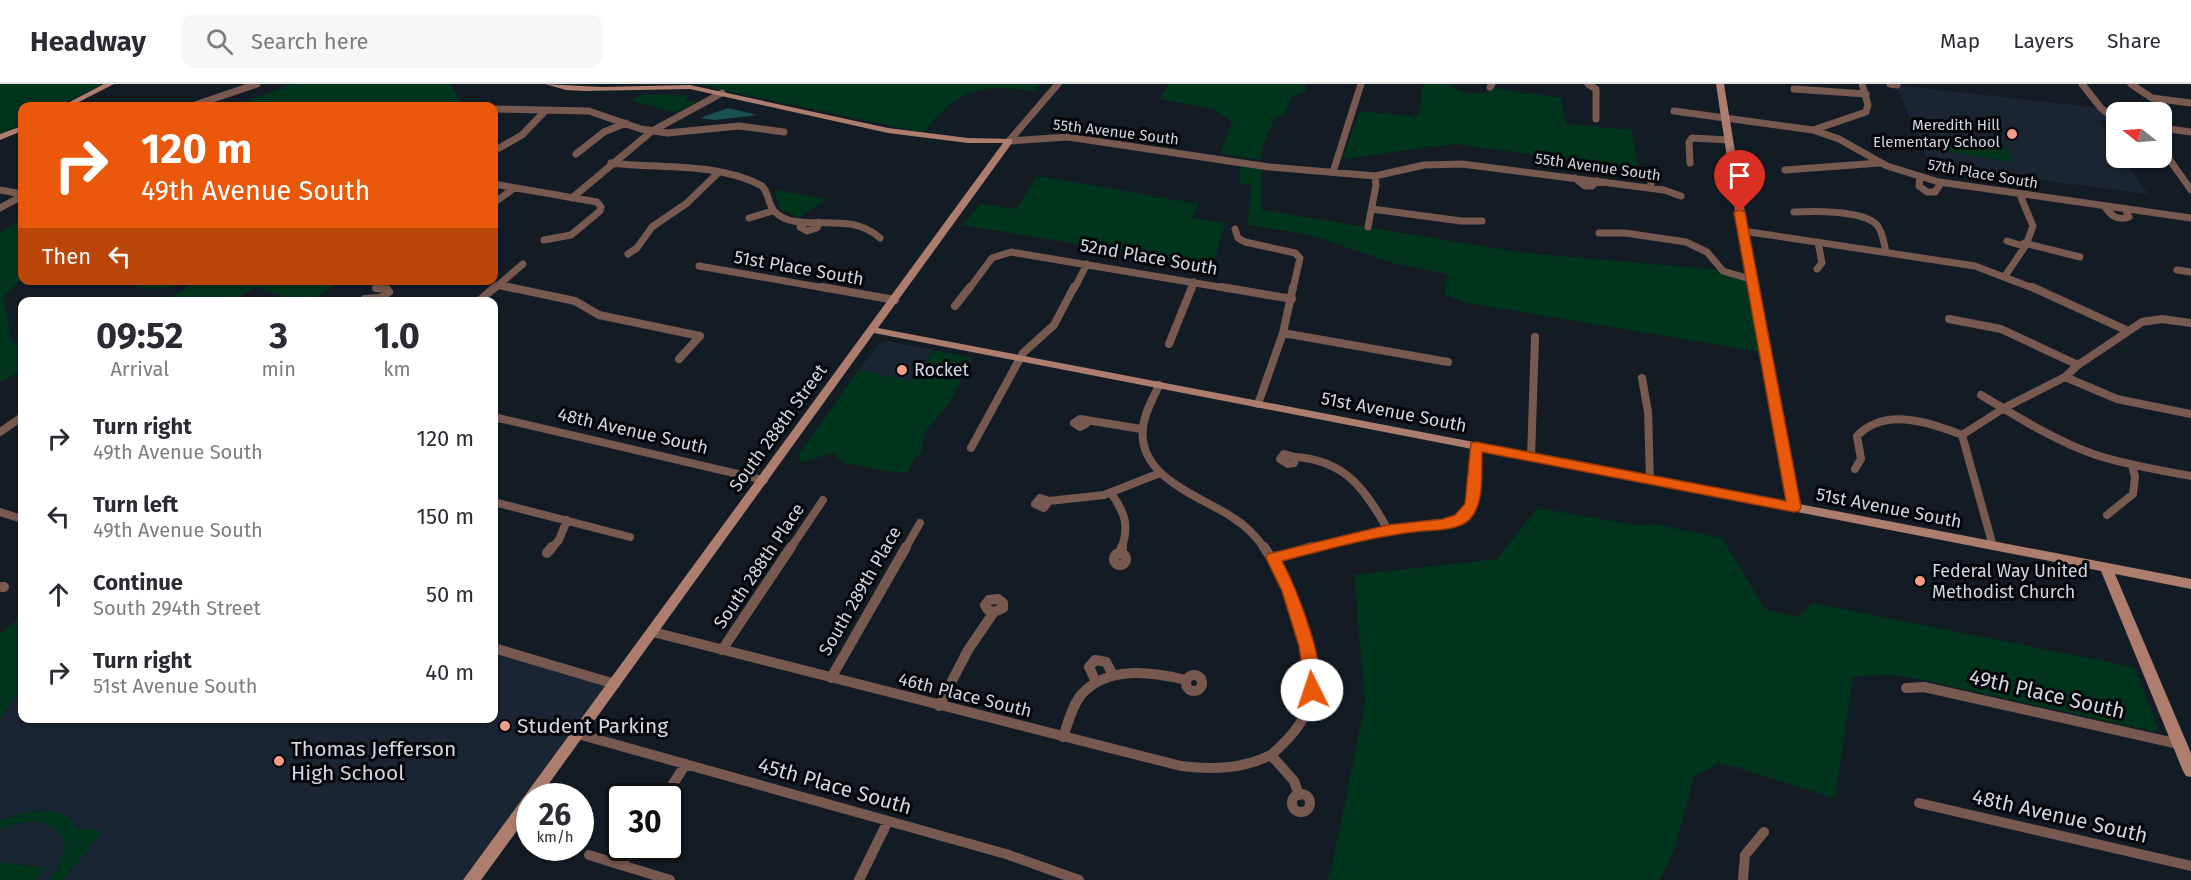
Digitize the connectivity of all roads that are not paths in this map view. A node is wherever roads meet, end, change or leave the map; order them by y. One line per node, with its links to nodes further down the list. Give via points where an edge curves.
1 (110, 84): 16 (street)
2 (257, 84): 17 (street)
3 (549, 84): 14 (street, 55th Avenue South, via 584,88 658,85)
4 (1058, 84): 34 (street, South 288th Street)
5 (1361, 84): 43 (street)
6 (1720, 84): 23 (street)
7 (1862, 84): 15 (street)
8 (1890, 84): 12 (street)
9 (2082, 84): 22 (street)
10 (2131, 84): 18 (street, via 2152,98)
11 (1590, 85): 24 (street, via 1596,89)
12 (1897, 85)
13 (1794, 89): 15 (street)
14 (722, 93): 29 (street); 34 (street, 55th Avenue South, via 925,138)
15 (1866, 94): 28 (street, via 1868,107 1864,113)
16 (74, 102)
17 (204, 102)
18 (2191, 103)
19 (498, 109): 20 (street)
20 (545, 111): 25 (street, via 589,111); 35 (street, via 537,124)
21 (1674, 111): 23 (street, 57th Place South)
22 (2106, 112)
23 (1725, 117): 28 (street, 57th Place South); 33 (street)
24 (1596, 119)
25 (626, 123): 29 (street); 36 (street, via 604,132)
26 (2172, 129): 31 (street)
27 (18, 130): 32 (street)
28 (1813, 130): 38 (street, 57th Place South, via 1848,143)
29 (652, 131): 30 (street, via 676,134 738,126); 40 (street)
30 (784, 132)
31 (2191, 132)
32 (0, 137)
33 (1729, 140): 37 (street, via 1692,138); 68 (street)
34 (1009, 141): 43 (street, 55th Avenue South, via 1068,137); 95 (street, South 288th Street)
35 (498, 149)
36 (576, 154)
37 (1690, 163)
38 (1880, 163): 41 (street); 46 (street, 57th Place South)
39 (2172, 163): 52 (street)
40 (611, 164): 44 (street); 57 (street)
41 (1785, 170)
42 (1651, 171): 50 (street)
43 (1333, 172): 45 (street, 55th Avenue South)
44 (718, 173): 61 (street, via 765,186); 76 (street, via 687,203 652,227 638,248)
45 (1375, 176): 50 (street, 55th Avenue South, via 1424,165 1472,165 1487,172 1497,167 1575,178 1588,187 1597,181); 60 (street)
46 (1920, 177): 47 (street, 57th Place South); 47 (street, via 1919,186 1927,192 1935,192)
47 (1941, 183): 54 (street, 57th Place South)
48 (498, 185): 49 (street)
49 (514, 188): 57 (street); 58 (street)
50 (1652, 188): 55 (street, 55th Avenue South)
51 (0, 190): 53 (street)
52 (2191, 190)
53 (18, 194)
54 (2020, 195): 64 (street, 57th Place South, via 2105,207 2110,214 2123,219 2129,217 2125,209); 74 (street, via 2033,225)
55 (1681, 196)
56 (18, 197): 59 (street)
57 (572, 198): 71 (street, via 602,208 576,232)
58 (498, 200)
59 (0, 208)
60 (1372, 209): 65 (street); 66 (street)
61 (773, 211): 63 (street); 70 (street, via 801,222 800,227 807,231 817,228 819,222 861,225)
62 (1794, 212): 75 (street, via 1870,220 1879,228)
63 (749, 218)
64 (2191, 218)
65 (1482, 221)
66 (1368, 227)
67 (1235, 229): 94 (street, via 1238,238 1247,243 1299,255)
68 (1743, 231): 73 (street); 85 (street)
69 (1599, 233): 85 (street, via 1686,242 1707,252 1723,271)
70 (880, 238)
71 (544, 240)
72 (2007, 241): 74 (street)
73 (1818, 242): 75 (street); 81 (street, via 1822,263)
74 (2024, 245): 77 (street); 84 (street)
75 (1886, 252): 84 (street, via 1965,264)
76 (628, 254)
77 (2080, 257)
78 (523, 264): 87 (street)
79 (1087, 264): 86 (street, 52nd Place South); 96 (street, 52nd Place South, via 1025,253 1000,253 987,262); 104 (street, via 1054,325)
80 (699, 266): 95 (street, 51st Place South)
81 (1817, 270)
82 (2178, 270): 83 (street)
83 (2191, 272)
84 (2005, 276): 100 (street)
85 (1753, 280): 135 (street)
86 (1194, 282): 94 (street, 52nd Place South); 103 (street)
87 (498, 284)
88 (379, 285): 90 (street)
89 (497, 285): 93 (street); 105 (street, via 575,301 599,315 700,336)
90 (376, 288): 91 (street); 92 (street, via 387,289)
91 (366, 297)
92 (381, 297)
93 (484, 297)
94 (1292, 299): 101 (street)
95 (895, 300): 99 (street, South 288th Street)
96 (955, 306)
97 (1949, 319): 107 (street, via 2000,327)
98 (2191, 323): 100 (street, via 2162,319)
99 (873, 330): 104 (street, 51st Avenue South); 129 (street, South 288th Street)
100 (2126, 330): 107 (street)
101 (1282, 333): 106 (street); 112 (street)
102 (1535, 337): 124 (street)
103 (1169, 344)
104 (1020, 358): 110 (street, 51st Avenue South); 122 (street)
105 (679, 359)
106 (1448, 362)
107 (2078, 365): 108 (street)
108 (2065, 377): 113 (street); 114 (street, via 2117,399)
109 (1642, 378): 130 (street, via 1648,412)
110 (1159, 385): 112 (street, 51st Avenue South); 118 (street)
111 (1981, 395): 113 (street)
112 (1258, 404): 121 (street, 51st Avenue South)
113 (2004, 408): 120 (street); 125 (street, via 2044,433)
114 (2191, 414)
115 (498, 418): 129 (street, 48th Avenue South)
116 (18, 420): 119 (street)
117 (1086, 421): 118 (street)
118 (1141, 429): 127 (street, via 1147,456)
119 (0, 432)
120 (1962, 435): 126 (street, via 1912,420 1875,423 1857,436 1861,459); 143 (street)
121 (1476, 446): 124 (street, 51st Avenue South); 141 (street, via 1472,504 1465,516 1444,524)
122 (970, 448)
123 (1295, 457): 141 (street, via 1313,458 1349,474 1365,491)
124 (1531, 457): 130 (street, 51st Avenue South)
125 (2132, 465): 128 (street); 137 (street, via 2133,494)
126 (1855, 469)
127 (1160, 473): 131 (street); 146 (street, via 1231,516 1256,536)
128 (2191, 476)
129 (764, 480): 150 (street, South 288th Street)
130 (1650, 480): 135 (street, 51st Avenue South)
131 (1111, 493): 133 (street); 145 (street, via 1127,522)
132 (823, 500): 152 (street, South 288th Place)
133 (1049, 501)
134 (498, 503): 139 (street)
135 (1794, 507): 143 (street, 51st Avenue South)
136 (0, 512): 138 (street)
137 (2107, 516)
138 (18, 518)
139 (567, 520): 142 (street); 144 (street, via 559,540)
140 (920, 523): 153 (street, South 289th Place)
141 (1388, 530): 146 (street)
142 (630, 537)
143 (1993, 546): 147 (street, 51st Avenue South)
144 (547, 553)
145 (1120, 554)
146 (1273, 558): 161 (street, via 1290,591 1312,682 1303,720)
147 (2106, 568): 148 (street, 51st Avenue South); 160 (street)
148 (2191, 584)
149 (994, 612): 157 (street, via 963,659)
150 (653, 632): 152 (street, 46th Place South); 155 (street, South 288th Street)
151 (498, 649): 155 (street)
152 (723, 650): 153 (street, 46th Place South)
153 (831, 678): 157 (street, 46th Place South)
154 (1186, 680): 159 (street, via 1143,674 1105,678 1079,699)
155 (615, 684): 158 (street, South 288th Street)
156 (1906, 688): 160 (street, 49th Place South, via 1924,687)
157 (939, 706): 159 (street, 46th Place South)
158 (578, 734): 162 (street, 45th Place South); 164 (street, South 288th Street)
159 (1063, 737): 161 (street, 46th Place South, via 1206,769 1242,766)
160 (2185, 751): 163 (street)
161 (1271, 755): 166 (street, via 1293,781)
162 (686, 764): 165 (street); 169 (street, 45th Place South)
163 (2191, 771)
164 (542, 783)
165 (674, 783)
166 (1299, 795)
167 (1919, 803): 174 (street, 48th Avenue South)
168 (516, 818): 175 (street, South 288th Street)
169 (888, 821): 177 (street); 178 (street, 45th Place South, via 1006,854)
170 (1764, 832): 179 (street, via 1745,855)
171 (594, 857): 173 (street)
172 (624, 861): 173 (street)
173 (621, 865): 176 (street)
174 (2191, 866)
175 (471, 880)
176 (670, 880)
177 (859, 880)
178 (1079, 880)
179 (1743, 880)

